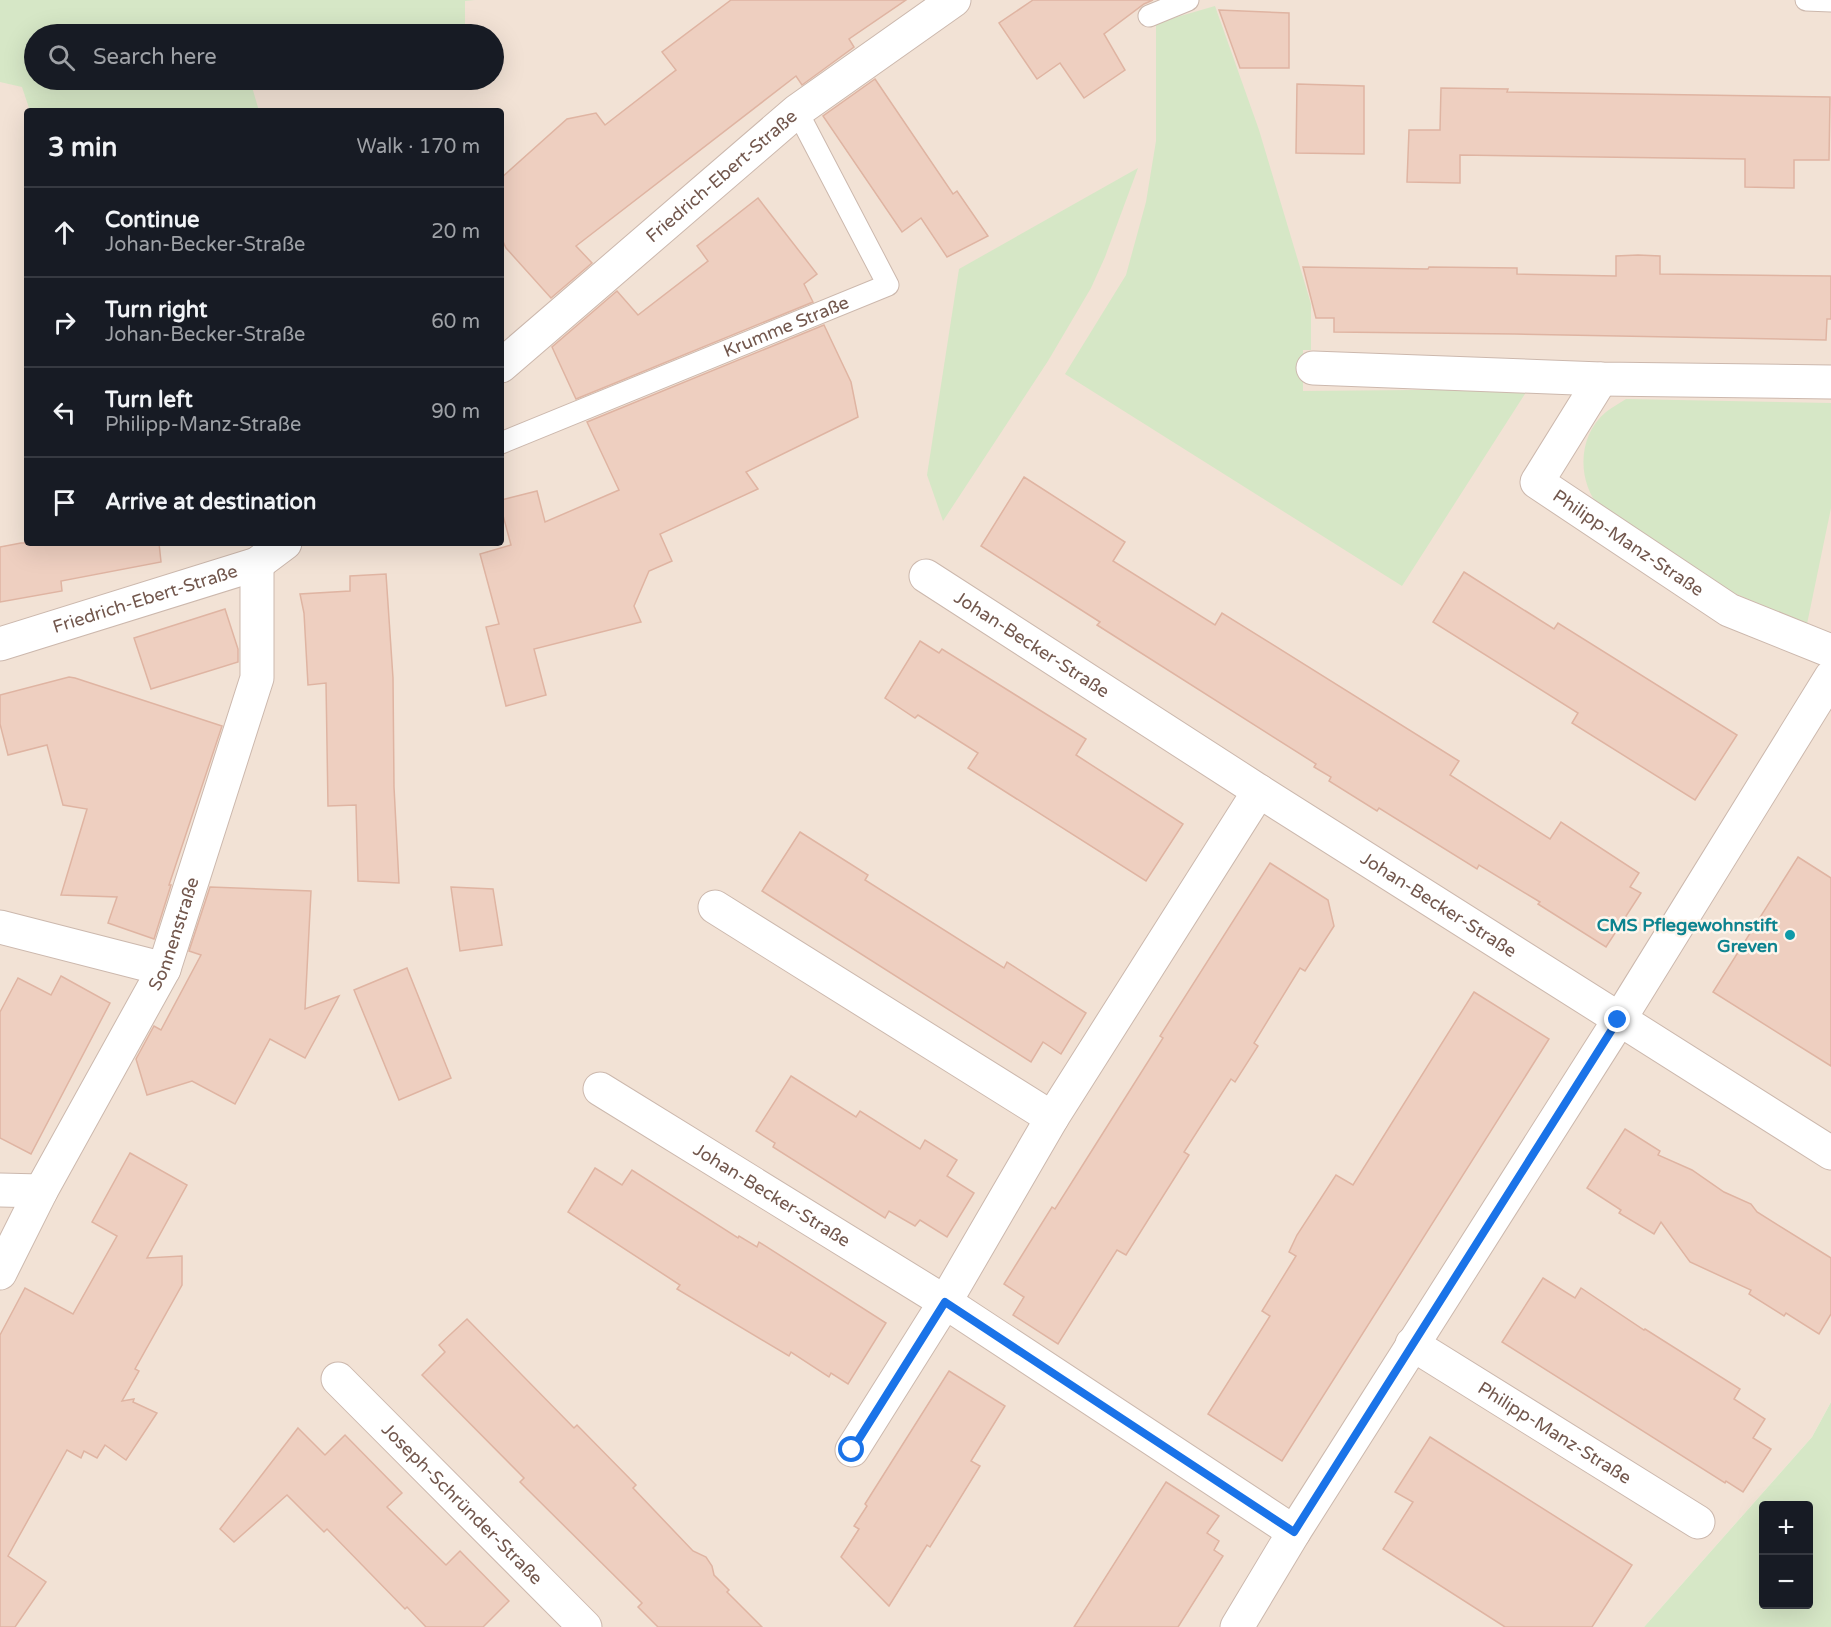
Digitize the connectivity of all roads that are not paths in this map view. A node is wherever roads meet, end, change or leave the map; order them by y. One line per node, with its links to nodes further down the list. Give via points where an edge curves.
1 (954, 0): 6 (street, Friedrich-Ebert-Straße)
2 (1188, 0): 5 (lane)
3 (1806, 0): 4 (lane)
4 (1831, 0)
5 (1149, 16)
6 (797, 111): 7 (street, Friedrich-Ebert-Straße); 11 (lane, Krumme Straße, via 888,285)
7 (504, 363)
8 (1313, 368): 9 (street)
9 (1601, 379): 10 (street); 16 (street, Philipp-Manz-Straße, via 1537,482 1729,610)
10 (1831, 382)
11 (504, 442)
12 (281, 546): 13 (street, Friedrich-Ebert-Straße)
13 (257, 564): 15 (street, Friedrich-Ebert-Straße); 21 (street, Sonnenstraße, via 257,678)
14 (926, 576): 18 (street, Johan-Becker-Straße)
15 (0, 644)
16 (1831, 651)
17 (1831, 677): 22 (street)
18 (1259, 791): 22 (street, Johan-Becker-Straße); 24 (street)
19 (716, 907): 24 (street)
20 (0, 927): 21 (street)
21 (164, 969): 27 (street, Sonnenstraße)
22 (1618, 1020): 25 (street); 30 (street)
23 (600, 1089): 29 (street, Johan-Becker-Straße)
24 (1052, 1118): 29 (street)
25 (1831, 1153)
26 (0, 1190): 27 (street)
27 (41, 1191): 28 (street, Sonnenstraße)
28 (0, 1273)
29 (945, 1302): 32 (street); 34 (street, Johan-Becker-Straße)
30 (1412, 1344): 33 (street, Philipp-Manz-Straße); 34 (street)
31 (338, 1379): 35 (street, Joseph-Schründer-Straße)
32 (852, 1450)
33 (1698, 1522)
34 (1294, 1532): 36 (street)
35 (585, 1627)
36 (1237, 1627)

